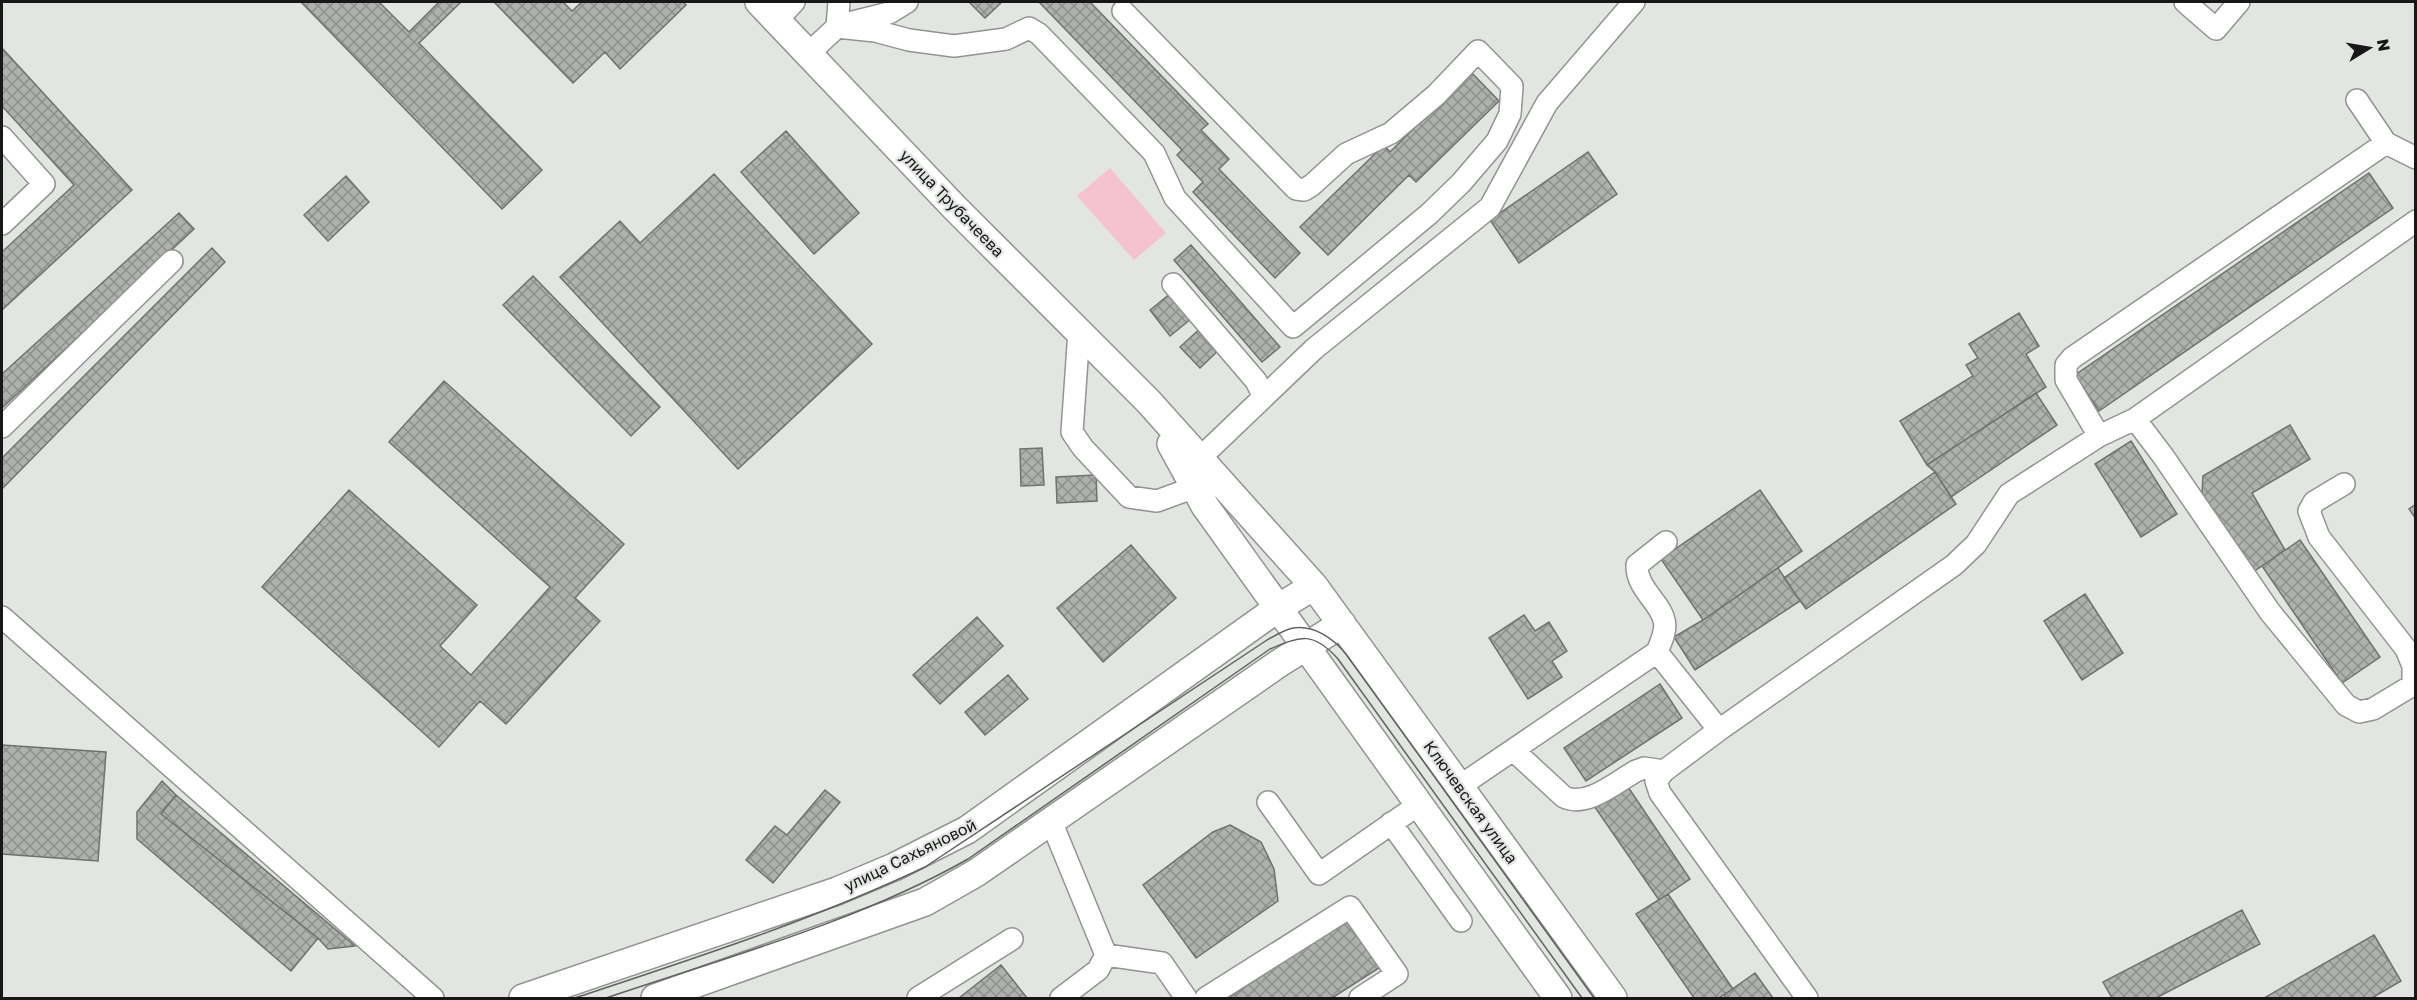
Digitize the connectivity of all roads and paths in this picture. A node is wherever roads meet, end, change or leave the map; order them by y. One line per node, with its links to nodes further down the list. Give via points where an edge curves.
1 (839, 2): 8 (street)
2 (907, 2): 8 (street, via 889,13)
3 (1634, 2): 19 (street, via 1547,103 1490,207 1314,350)
4 (2185, 2): 5 (street, via 2216,29)
5 (2239, 2)
6 (777, 8): 9 (main road, улица Трубачеева)
7 (1123, 11): 8 (street, via 1296,189 1304,190 1346,154 1391,133 1436,95 1478,51 1512,86 1510,114 1497,141 1461,183 1293,327 1175,198 1154,153 1039,34 1029,28 1006,39 954,46)
8 (837, 27): 9 (street)
9 (808, 53): 18 (main road, улица Трубачеева)
10 (2357, 100): 12 (street)
11 (2, 137): 15 (street, via 44,184)
12 (2386, 143): 13 (street); 23 (street, via 2072,358 2066,365 2066,380)
13 (2415, 158)
14 (2415, 221): 21 (street)
15 (2, 224)
16 (172, 261): 22 (street)
17 (1173, 285): 19 (street, via 1256,381)
18 (1079, 331): 20 (main road, улица Трубачеева); 26 (street, via 1072,432 1083,448 1129,497 1157,501)
19 (1264, 397): 24 (street)
20 (1148, 401): 24 (main road, улица Трубачеева); 26 (main road, улица Трубачеева)
21 (2134, 419): 23 (street); 25 (street, via 2270,612 2346,705 2360,712 2373,709 2413,685 2413,666 2406,649 2319,537 2308,511 2314,502)
22 (2, 426)
23 (2099, 436): 33 (street, via 2009,494 1976,544 1954,565)
24 (1199, 459): 28 (main road, улица Трубачеева)
25 (2344, 484)
26 (1195, 487): 29 (main road, улица Трубачеева)
27 (1666, 542): 32 (street, via 1637,565 1636,574 1664,618 1664,633)
28 (1328, 605): 29 (main road, улица Сахьяновой); 31 (main road); 36 (main road, Ключевская улица)
29 (1278, 608): 31 (main road, улица Трубачеева); 41 (main road, улица Сахьяновой, via 967,830)
30 (2, 617): 46 (street)
31 (1305, 648): 38 (main road); 39 (main road)
32 (1657, 652): 33 (street); 34 (street)
33 (1719, 730): 35 (street)
34 (1513, 750): 35 (street, via 1572,801 1584,800 1644,768); 36 (street)
35 (1664, 771): 56 (street, via 1656,781 1660,793)
36 (1460, 786): 55 (main road, Ключевская улица)
37 (1268, 802): 40 (street, via 1319,874)
38 (1418, 805): 40 (street); 54 (main road)
39 (1051, 821): 42 (main road); 45 (street)
40 (1391, 823): 43 (street)
41 (930, 848): 42 (main road); 47 (main road, улица Сахьяновой, via 837,891)
42 (951, 888): 48 (main road, via 855,929)
43 (1461, 921)
44 (1012, 939): 49 (street)
45 (1106, 955): 50 (street, via 1098,970); 51 (street, via 1162,963)
46 (433, 999)
47 (523, 999)
48 (655, 999)
49 (918, 999)
50 (1061, 999)
51 (1186, 999)
52 (1206, 999): 53 (street, via 1350,907 1397,974)
53 (1360, 999)
54 (1558, 999)
55 (1613, 999)
56 (1807, 999)

